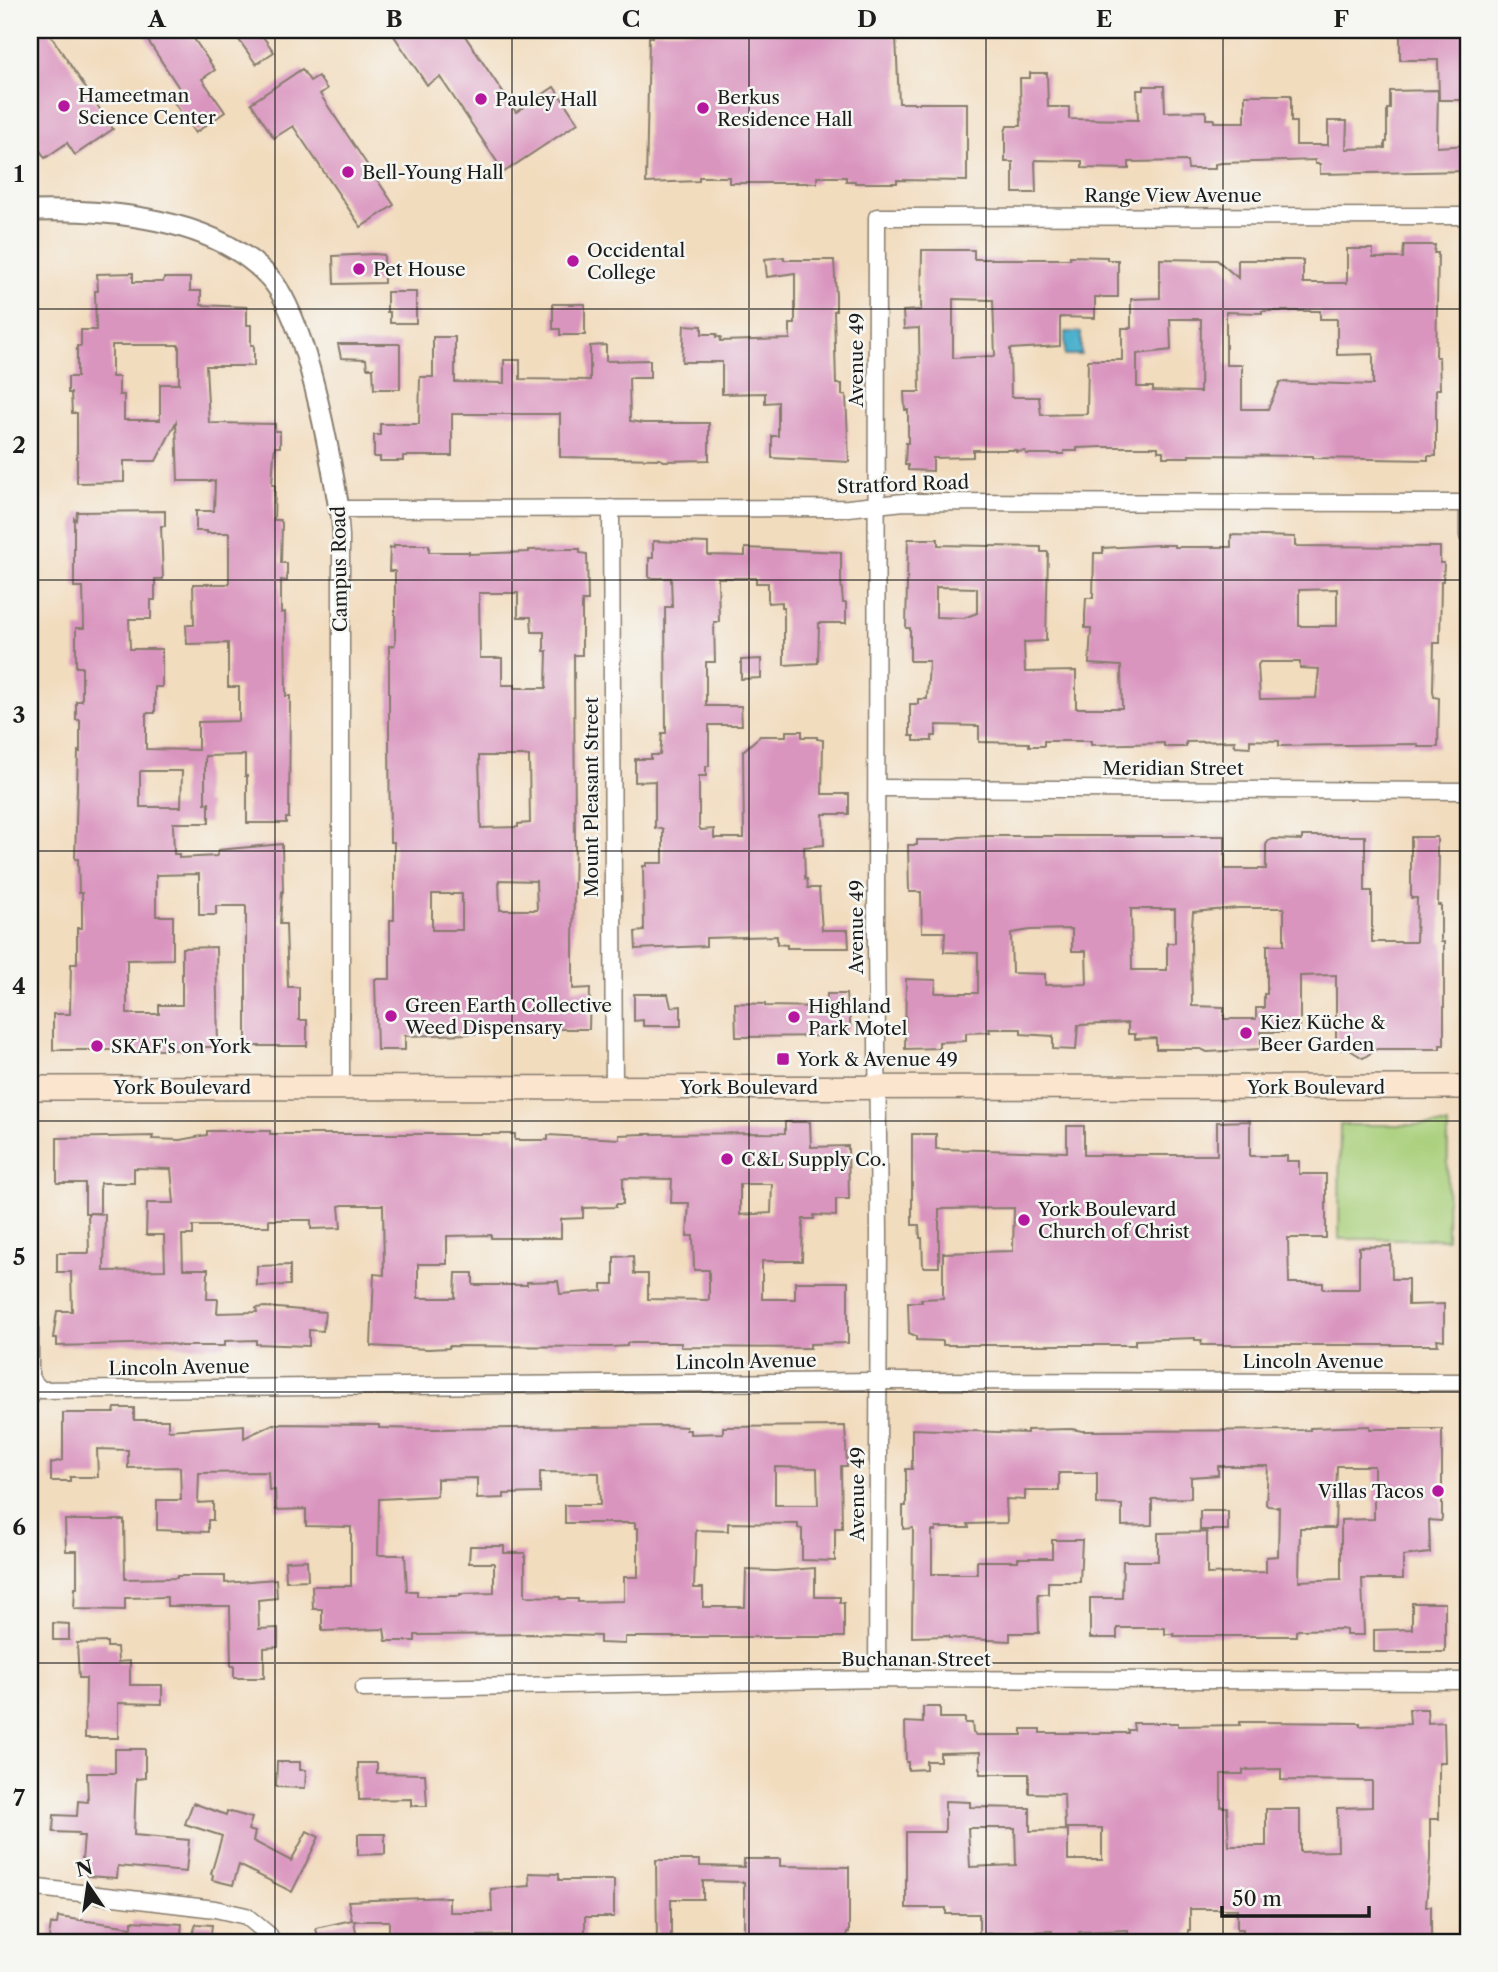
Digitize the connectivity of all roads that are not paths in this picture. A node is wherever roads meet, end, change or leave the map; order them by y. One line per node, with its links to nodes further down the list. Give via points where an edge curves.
1 (30, 211): 7 (street, Campus Road, via 136,217 206,234 245,255 270,278 286,302 311,377)
2 (1468, 216): 3 (street, Range View Avenue)
3 (877, 217): 5 (street, Avenue 49)
4 (1468, 502): 5 (street, Stratford Road); 8 (street)
5 (876, 505): 6 (street, Stratford Road); 9 (street, Avenue 49)
6 (611, 508): 7 (street, Stratford Road); 12 (street, Mount Pleasant Street)
7 (339, 509): 11 (street, Campus Road)
8 (1468, 536)
9 (877, 788): 10 (street, Meridian Street); 13 (street, Avenue 49)
10 (1468, 791)
11 (341, 1086): 12 (main road, York Boulevard); 15 (main road, York Boulevard)
12 (614, 1087): 13 (main road, York Boulevard)
13 (877, 1087): 14 (main road, York Boulevard); 18 (street, Avenue 49)
14 (1468, 1087)
15 (30, 1088)
16 (30, 1320): 17 (street)
17 (30, 1378): 18 (street, Lincoln Avenue, via 41,1390); 20 (street)
18 (877, 1381): 19 (street, Lincoln Avenue); 21 (street, Avenue 49)
19 (1468, 1382)
20 (30, 1398)
21 (877, 1679): 22 (street, Buchanan Street); 23 (street, Buchanan Street)
22 (1468, 1681)
23 (363, 1689)
24 (30, 1887): 25 (street, via 246,1916)
25 (273, 1942)

